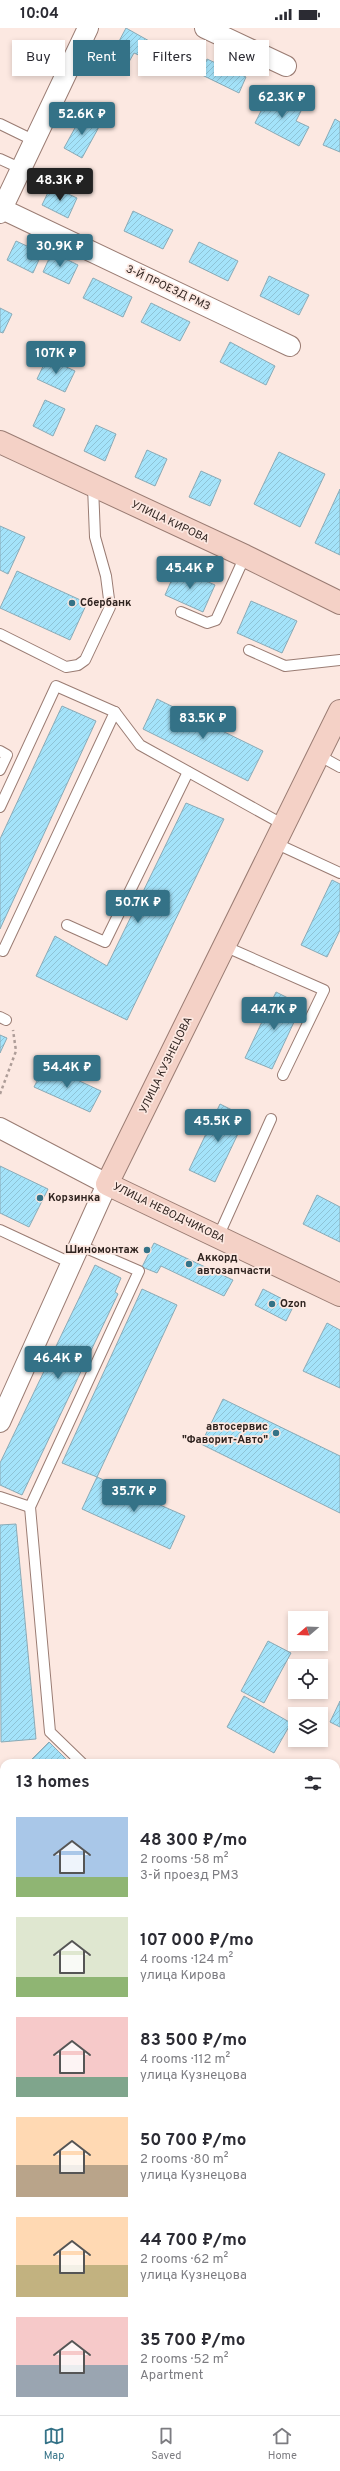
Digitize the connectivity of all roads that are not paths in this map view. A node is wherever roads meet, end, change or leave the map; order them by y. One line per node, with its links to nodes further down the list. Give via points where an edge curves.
1 (88, 28): 5 (street)
2 (205, 28): 3 (street)
3 (286, 66)
4 (0, 124): 5 (lane)
5 (35, 140): 7 (street)
6 (0, 159): 7 (lane)
7 (22, 169): 8 (street)
8 (1, 211): 9 (street, 3-Й ПРОЕЗД РМЗ)
9 (290, 346)
10 (0, 442): 11 (main road, УЛИЦА КИРОВА)
11 (93, 486): 12 (main road, УЛИЦА КИРОВА); 15 (lane, via 95,537 106,576 110,607 85,660 78,665 66,667)
12 (245, 556): 13 (main road, УЛИЦА КИРОВА); 14 (lane, via 216,620 207,623)
13 (340, 603)
14 (181, 612)
15 (0, 634)
16 (249, 650): 17 (lane, via 285,666)
17 (340, 660)
18 (340, 711): 21 (main road, УЛИЦА КУЗНЕЦОВА)
19 (115, 712): 24 (lane, via 140,745); 25 (lane, via 56,686); 30 (lane, via 3,951)
20 (0, 751): 23 (lane, via 8,755)
21 (318, 755): 22 (lane); 26 (main road, УЛИЦА КУЗНЕЦОВА)
22 (340, 767)
23 (0, 770)
24 (188, 772): 26 (lane); 28 (lane, via 105,942)
25 (0, 807)
26 (280, 834): 27 (lane); 29 (main road, УЛИЦА КУЗНЕЦОВА)
27 (340, 872)
28 (67, 925)
29 (224, 946): 31 (lane, via 324,990); 34 (main road, УЛИЦА КУЗНЕЦОВА)
30 (0, 950)
31 (282, 1075)
32 (271, 1119): 36 (lane)
33 (0, 1128): 34 (street, УЛИЦА НЕВОДЧИКОВА)
34 (107, 1184): 36 (main road, УЛИЦА НЕВОДЧИКОВА); 37 (street, УЛИЦА КУЗНЕЦОВА)
35 (0, 1230): 38 (lane)
36 (218, 1237): 39 (main road, УЛИЦА НЕВОДЧИКОВА)
37 (80, 1244): 38 (street, УЛИЦА КУЗНЕЦОВА); 42 (lane, via 139,1271)
38 (71, 1263): 40 (street, УЛИЦА КУЗНЕЦОВА)
39 (340, 1295)
40 (0, 1422)
41 (0, 1497): 42 (lane)
42 (30, 1507): 43 (lane, via 50,1732)
43 (78, 1759)

